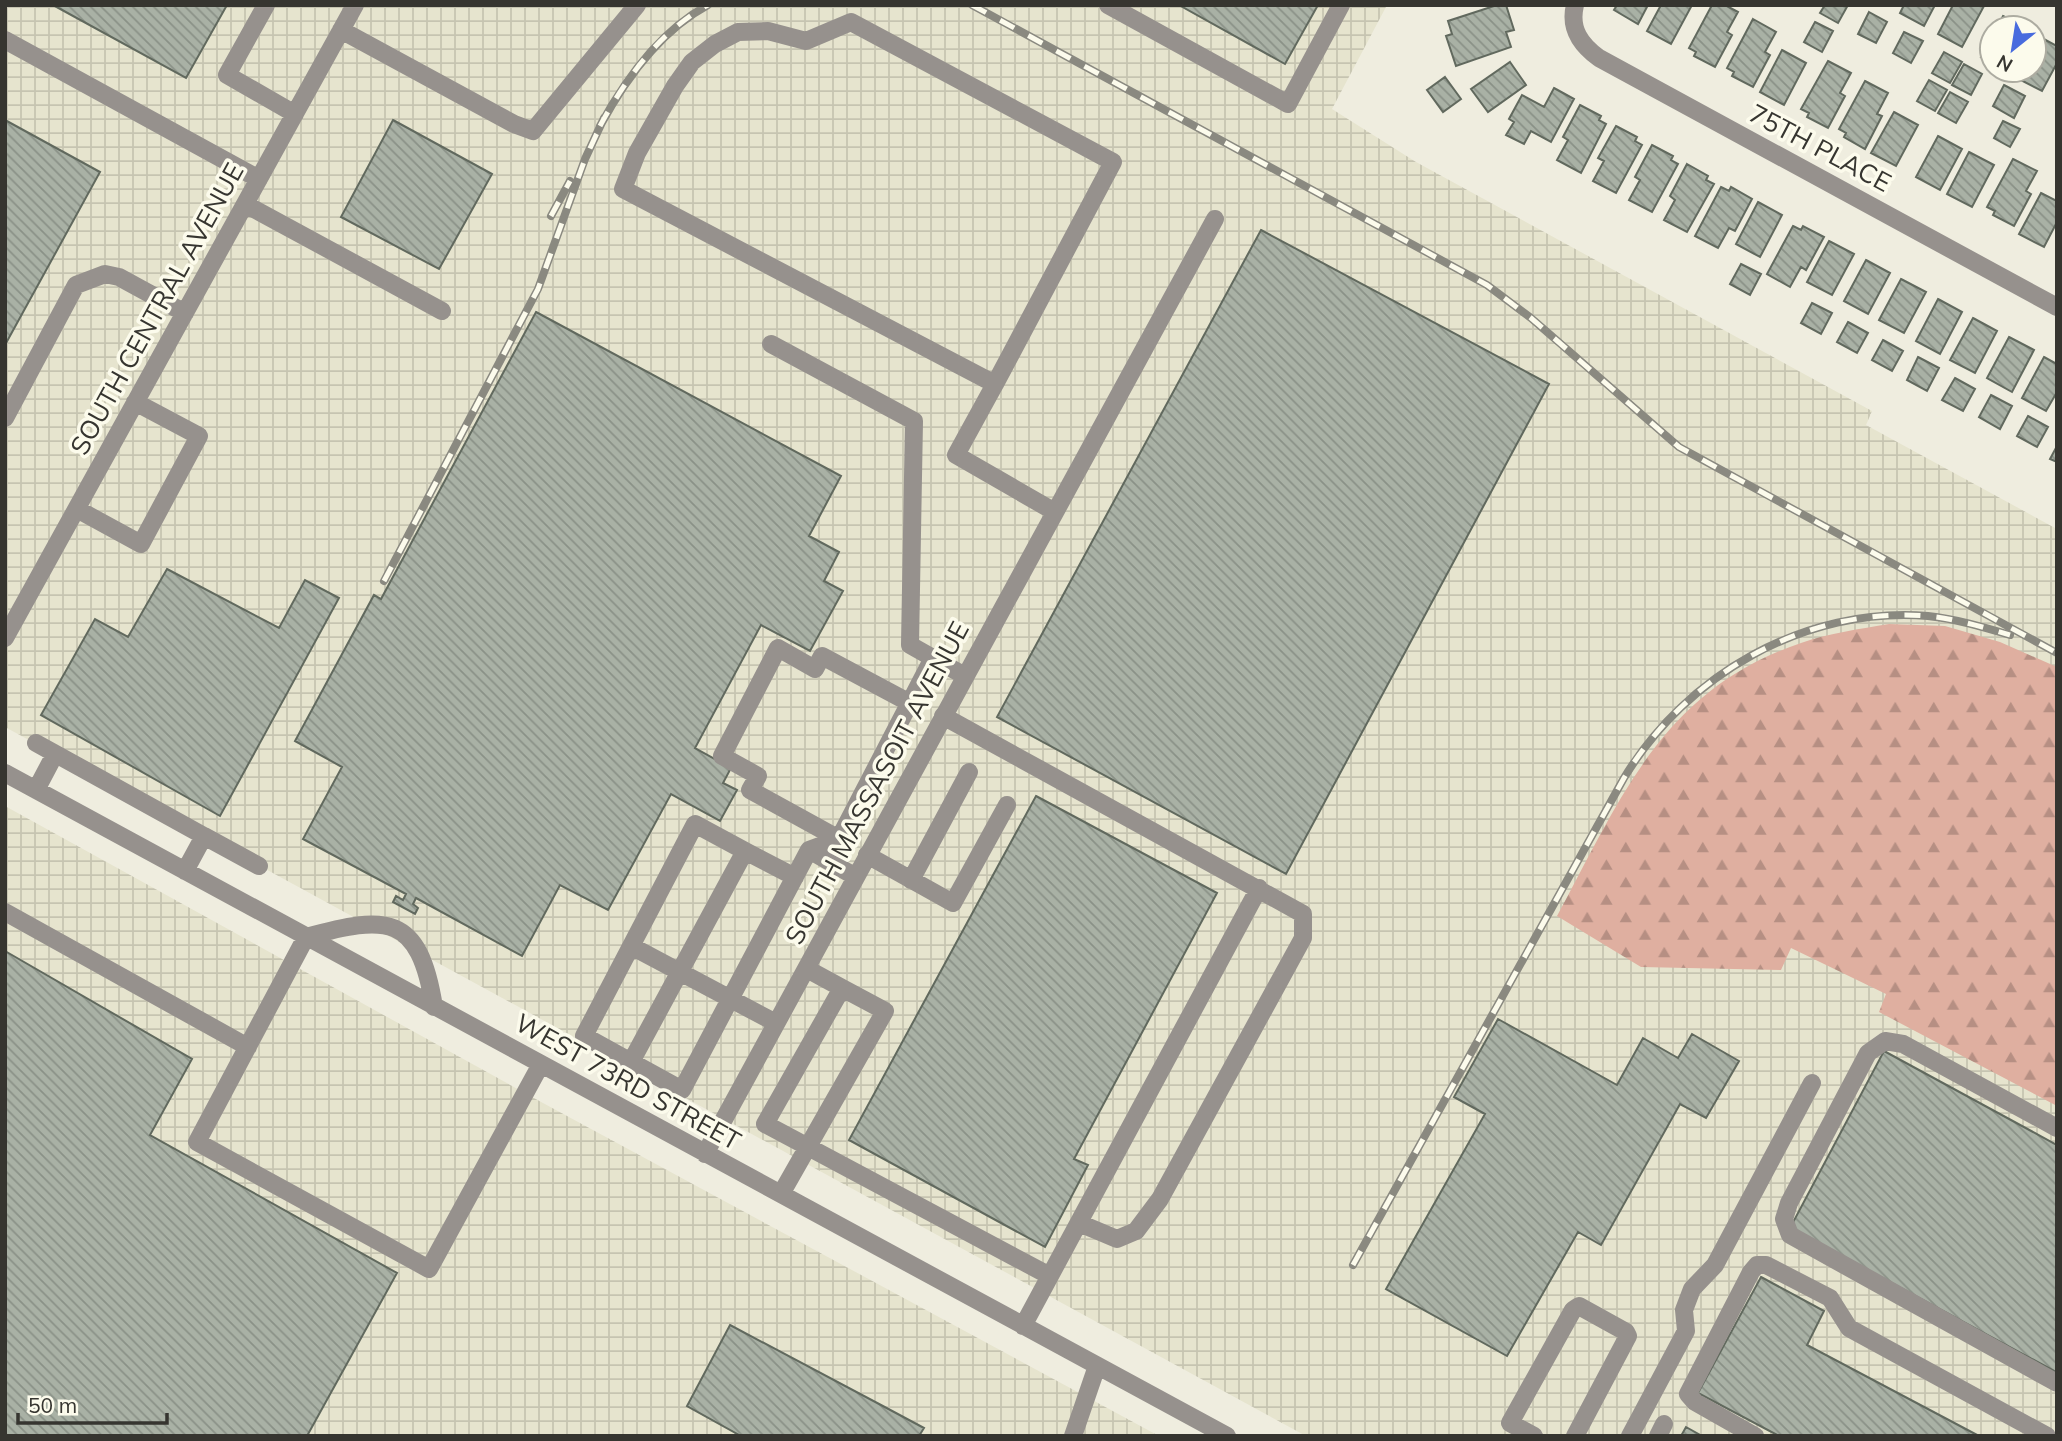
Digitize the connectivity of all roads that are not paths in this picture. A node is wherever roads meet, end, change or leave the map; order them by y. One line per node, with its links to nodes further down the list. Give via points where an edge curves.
1 (266, 5): 9 (street, via 227,75)
2 (355, 5): 7 (street, SOUTH CENTRAL AVENUE)
3 (637, 5): 7 (street, via 533,131)
4 (1108, 5): 5 (street, via 1288,104)
5 (1342, 5)
6 (1574, 13): 13 (street, 75TH PLACE, via 1579,39 1600,58)
7 (341, 30): 9 (street, SOUTH CENTRAL AVENUE)
8 (5, 40): 10 (street)
9 (295, 114): 10 (street, SOUTH CENTRAL AVENUE)
10 (259, 179): 11 (street, SOUTH CENTRAL AVENUE)
11 (245, 204): 14 (street); 15 (street, SOUTH CENTRAL AVENUE)
12 (1215, 219): 21 (street, SOUTH MASSASOIT AVENUE)
13 (2057, 307)
14 (442, 311)
15 (185, 313): 18 (street, SOUTH CENTRAL AVENUE); 19 (street, via 112,275 90,277 76,285)
16 (771, 344): 23 (street, via 914,421 910,645)
17 (995, 384): 17 (street, via 623,189 637,153 692,62 738,32 768,31 806,41 851,22 1113,162); 21 (street, via 956,455)
18 (135, 402): 20 (street, SOUTH CENTRAL AVENUE); 20 (street, via 199,436 141,544)
19 (5, 418)
20 (77, 509): 22 (street, SOUTH CENTRAL AVENUE)
21 (1055, 512): 24 (street, SOUTH MASSASOIT AVENUE)
22 (5, 638)
23 (933, 658): 24 (street); 25 (street)
24 (965, 676): 26 (street, SOUTH MASSASOIT AVENUE)
25 (910, 703): 34 (street); 34 (street, via 822,656 816,669 778,649 722,756 758,776 750,790)
26 (943, 716): 37 (street, SOUTH MASSASOIT AVENUE); 43 (street)
27 (36, 743): 28 (street)
28 (55, 754): 31 (street); 33 (street)
29 (970, 772): 42 (street)
30 (5, 773): 31 (street, WEST 73RD STREET)
31 (36, 790): 39 (street, WEST 73RD STREET)
32 (1007, 805): 42 (street, via 953,902)
33 (204, 836): 38 (street); 39 (street)
34 (839, 839): 35 (street)
35 (809, 850): 40 (street); 41 (street)
36 (745, 851): 40 (street); 46 (street, via 695,824); 48 (street)
37 (867, 855): 41 (street, SOUTH MASSASOIT AVENUE); 42 (street)
38 (260, 866)
39 (185, 871): 45 (street, WEST 73RD STREET)
40 (795, 877): 50 (street)
41 (856, 877): 47 (street, SOUTH MASSASOIT AVENUE)
42 (911, 880)
43 (1259, 888): 61 (street); 61 (street, via 1303,914 1303,938 1241,1055 1160,1199 1136,1231 1116,1240)
44 (5, 912): 53 (street)
45 (306, 937): 51 (street, WEST 73RD STREET); 51 (street, via 369,922 403,932 426,964); 53 (street)
46 (631, 946): 48 (street); 54 (street, via 584,1036)
47 (807, 969): 49 (street); 52 (street, SOUTH MASSASOIT AVENUE)
48 (679, 972): 50 (street); 54 (street)
49 (842, 988): 58 (street, via 885,1011); 58 (street, via 765,1124)
50 (730, 999): 52 (street); 54 (street, via 682,1090)
51 (434, 1007): 55 (street, WEST 73RD STREET)
52 (776, 1023): 59 (street, SOUTH MASSASOIT AVENUE)
53 (248, 1047): 55 (street, via 197,1142 429,1269)
54 (631, 1062)
55 (541, 1064): 59 (street, WEST 73RD STREET)
56 (1812, 1083): 70 (street, via 1715,1265 1692,1289 1684,1310 1686,1331)
57 (2057, 1128): 65 (street, via 1903,1045 1885,1041 1868,1053 1784,1219 1790,1235)
58 (808, 1147): 60 (street); 62 (street)
59 (705, 1154): 60 (street, WEST 73RD STREET)
60 (781, 1194): 63 (street, WEST 73RD STREET)
61 (1079, 1223): 62 (street)
62 (1050, 1276): 63 (street)
63 (1023, 1326): 64 (street, WEST 73RD STREET)
64 (1097, 1366): 66 (street); 67 (street, WEST 73RD STREET)
65 (2057, 1383)
66 (1073, 1436)
67 (1227, 1436)
68 (1534, 1436): 69 (street, via 1510,1423 1579,1306 1628,1336)
69 (1575, 1436)
70 (1630, 1436)
71 (1755, 1436): 72 (street, via 1688,1394 1751,1272 1757,1265 1766,1265 1830,1298 1849,1328)
72 (2047, 1436)

